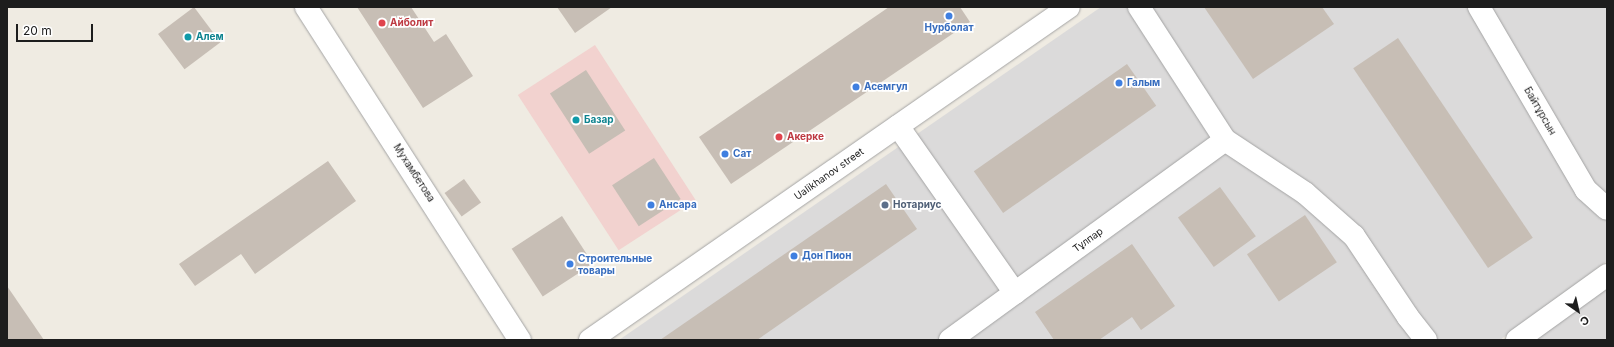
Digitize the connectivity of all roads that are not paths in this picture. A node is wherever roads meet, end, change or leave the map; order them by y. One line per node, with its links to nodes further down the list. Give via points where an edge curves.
1 (306, 7): 10 (street, Мухамбетова)
2 (1069, 7): 5 (street, Ualikhanov street)
3 (1139, 7): 6 (street)
4 (1479, 7): 7 (street, Байтұрсын, via 1586,190)
5 (898, 126): 9 (street); 11 (street, Ualikhanov street)
6 (1225, 140): 9 (street, Тұлпар); 13 (street, via 1305,192 1354,236)
7 (1607, 209)
8 (1607, 276): 14 (street)
9 (1015, 293): 12 (street, Тұлпар)
10 (520, 340)
11 (590, 340)
12 (950, 340)
13 (1426, 340)
14 (1517, 340)

